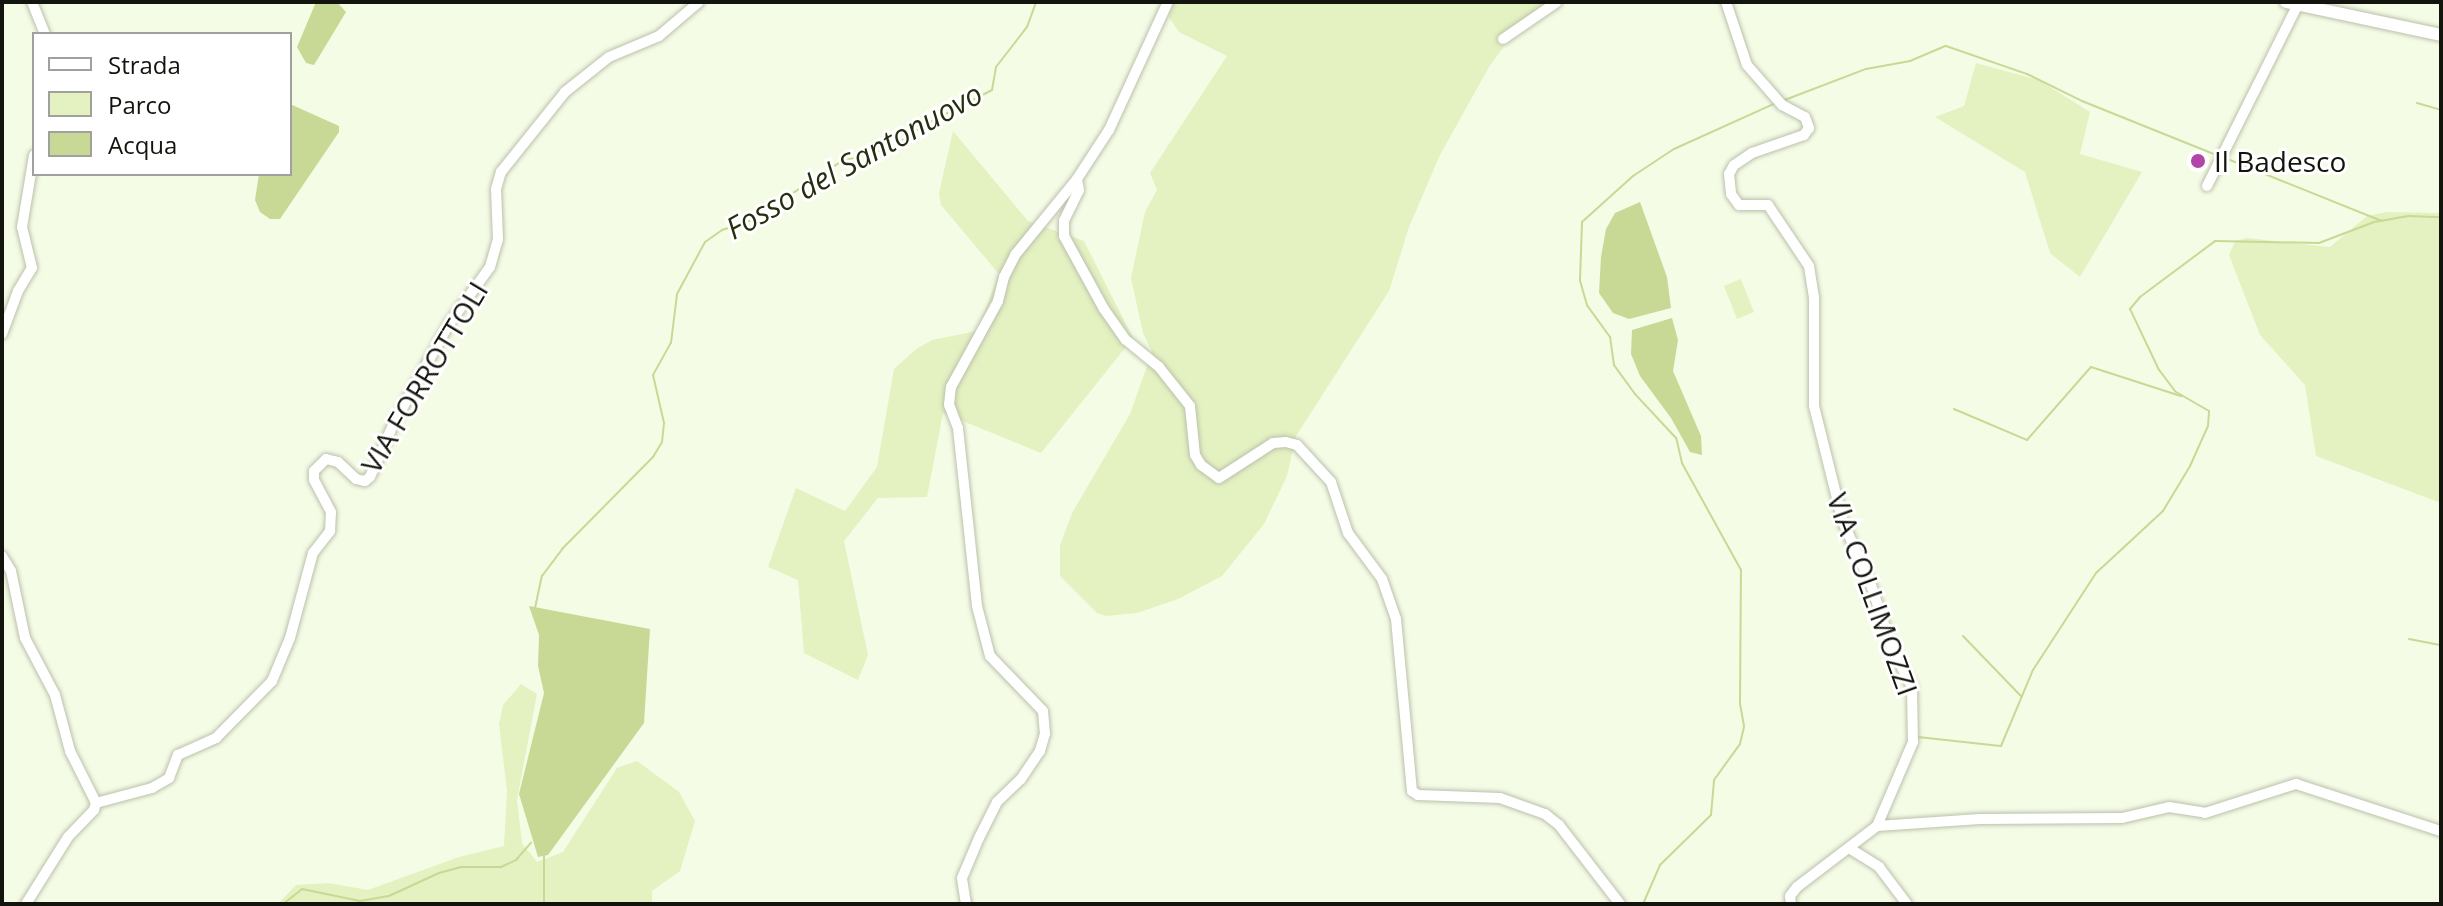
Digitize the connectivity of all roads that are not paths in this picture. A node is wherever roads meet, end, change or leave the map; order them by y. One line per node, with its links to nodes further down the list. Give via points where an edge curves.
1 (32, 2): 7 (street)
2 (699, 2): 15 (street, VIA FORROTTOLI, via 659,36 609,57 565,92 501,172 496,189 498,239 490,267 449,324 370,477 356,479 338,462 326,459 314,471 331,512 330,531 313,553 290,638 272,681 216,738 178,755 169,778)
3 (1168, 2): 11 (street, via 1141,68)
4 (1557, 2): 9 (street)
5 (1726, 2): 16 (street, VIA COLLIMOZZI, via 1747,65 1779,102 1805,117 1809,128 1804,135 1743,157 1729,174 1730,184 1739,205 1768,205 1809,266 1814,406 1845,530 1912,687 1913,742)
6 (2291, 4): 8 (main road); 12 (street)
7 (44, 32)
8 (2441, 35)
9 (1503, 39)
10 (32, 167): 13 (street, via 22,227 32,268)
11 (1077, 179): 20 (street, via 1015,255 998,301 951,387 949,405 958,428 977,606 990,656 1043,711 1045,734 1040,751 997,802 979,838 962,878); 21 (street, via 1079,190 1064,221 1064,236 1126,340 1159,367 1190,406 1195,455 1201,465 1219,478 1273,443 1286,442 1297,445 1331,482 1348,533 1382,579 1396,619 1412,791 1500,798 1545,814)
12 (2207, 186)
13 (2, 334)
14 (2, 556): 15 (street, via 11,571 25,638 55,695 70,751)
15 (96, 803): 19 (street)
16 (1877, 826): 17 (street, via 2122,818 2169,807 2205,813 2300,784); 18 (street)
17 (2441, 831)
18 (1849, 848): 22 (street, via 1797,887); 23 (street, via 1879,867)
19 (26, 904)
20 (966, 904)
21 (1620, 904)
22 (1791, 904)
23 (1907, 904)

